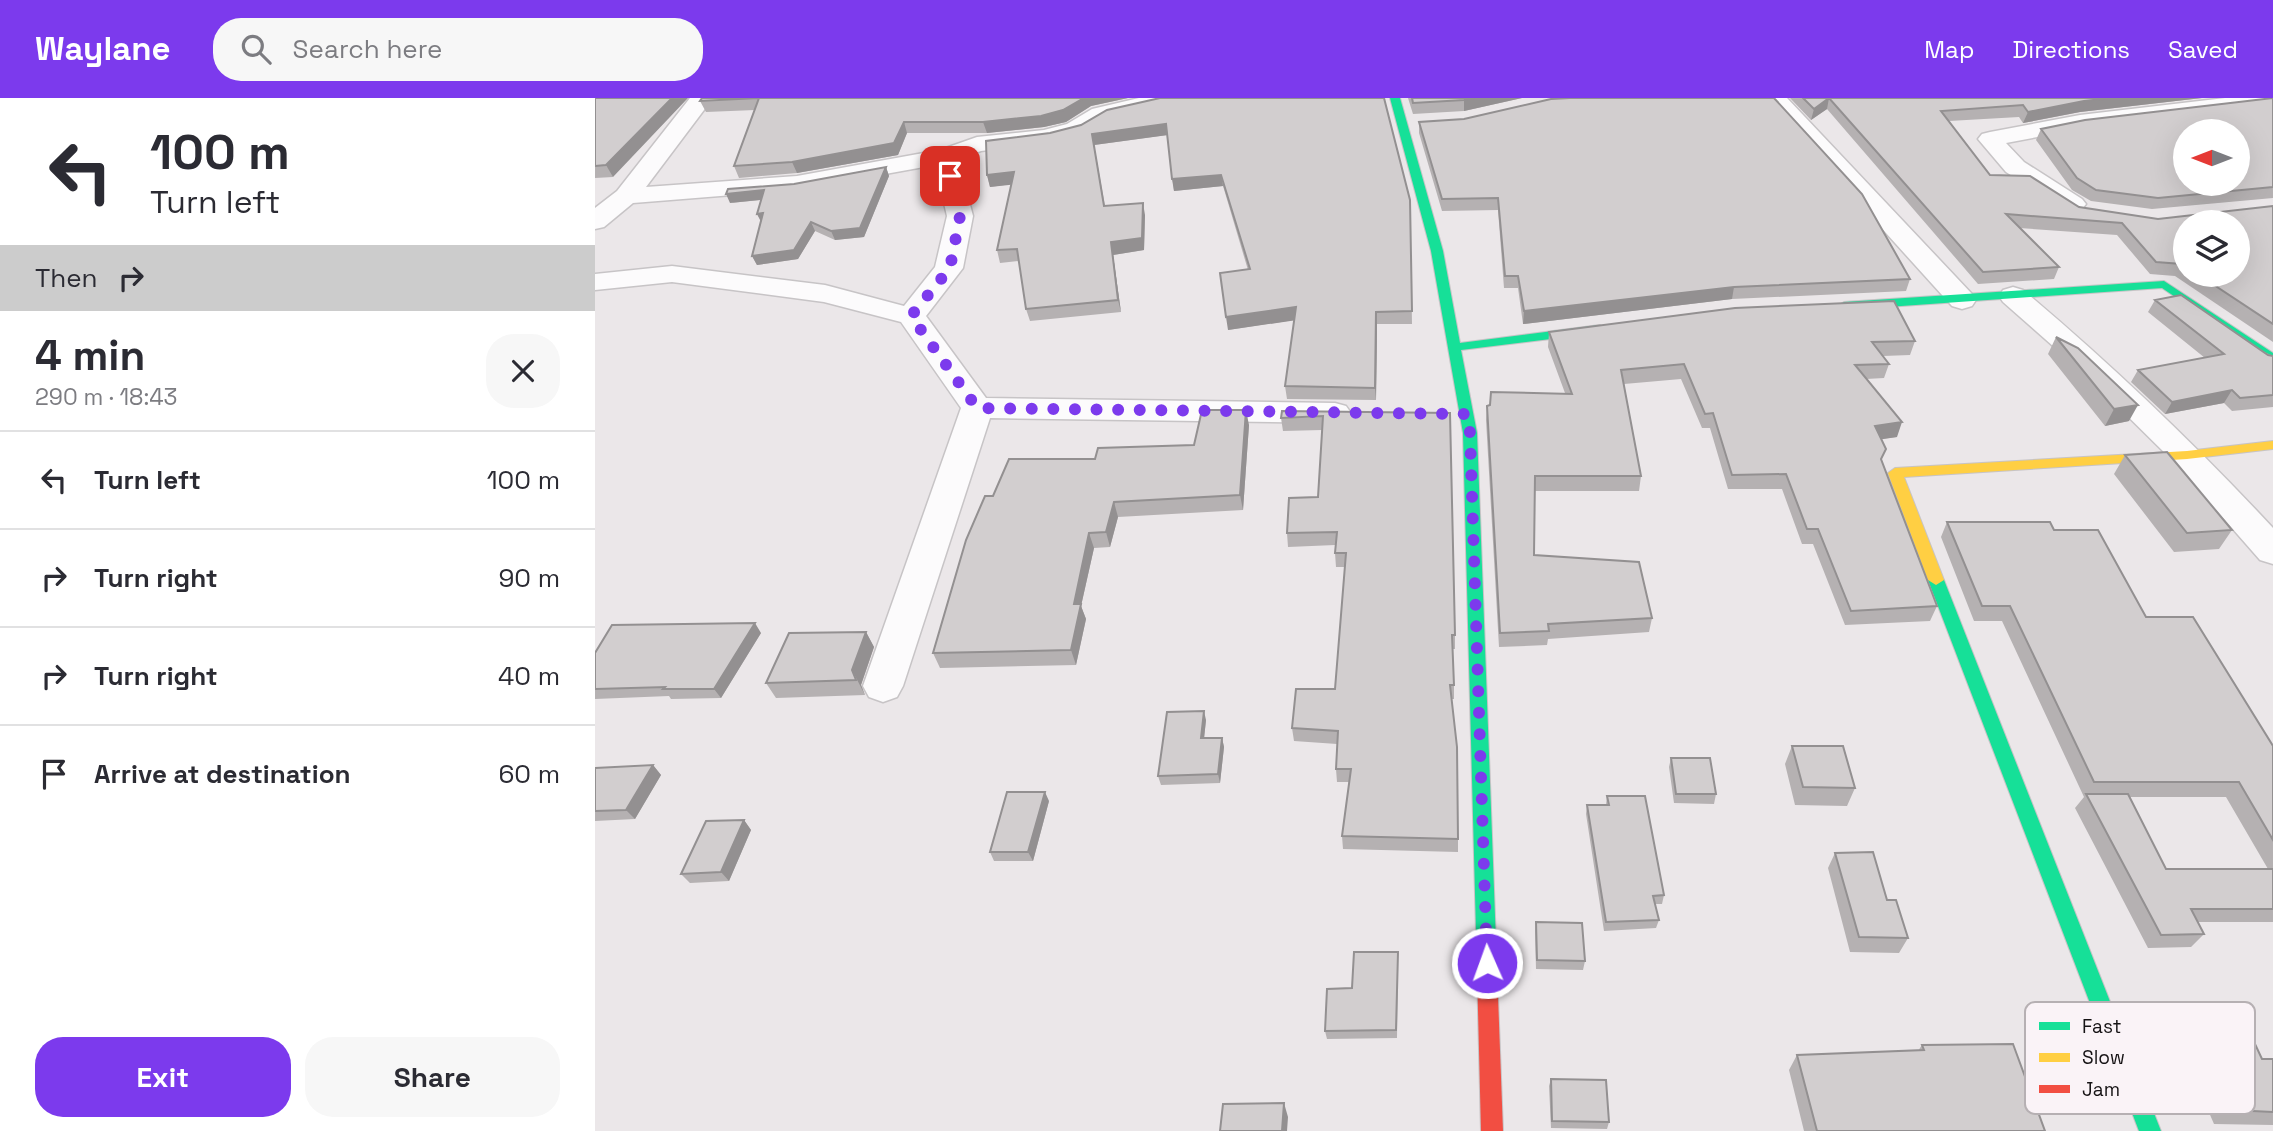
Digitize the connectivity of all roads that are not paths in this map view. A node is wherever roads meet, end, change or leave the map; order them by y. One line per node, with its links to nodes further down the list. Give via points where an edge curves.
1 (702, 98): 11 (street)
2 (1168, 98): 7 (street)
3 (1395, 98): 9 (street)
4 (1775, 98): 16 (street)
5 (2273, 99): 6 (street)
6 (2193, 102): 12 (street, via 1990,139 2015,167 2083,211)
7 (1108, 106): 10 (street, via 1075,129 977,144)
8 (1428, 123): 9 (street)
9 (1405, 124): 20 (street, via 1437,251)
10 (945, 156): 11 (street, via 797,183); 18 (street, via 960,216 950,268)
11 (625, 196): 13 (street)
12 (2097, 213)
13 (595, 221)
14 (595, 282): 18 (street, via 672,274 825,294)
15 (2013, 296): 16 (street); 21 (street, via 2164,284); 25 (street)
16 (1962, 300): 17 (street)
17 (1827, 307)
18 (911, 316): 22 (street)
19 (1618, 327): 20 (street)
20 (1454, 347): 30 (street, via 1453,414 1470,447)
21 (2273, 359)
22 (977, 408): 23 (street); 27 (street)
23 (1371, 413)
24 (2273, 445): 25 (street)
25 (2187, 455): 26 (street); 28 (street, via 1895,473)
26 (2273, 551)
27 (883, 686)
28 (2100, 1002)
29 (2143, 1114): 31 (street)
30 (1492, 1131)
31 (2150, 1131)

